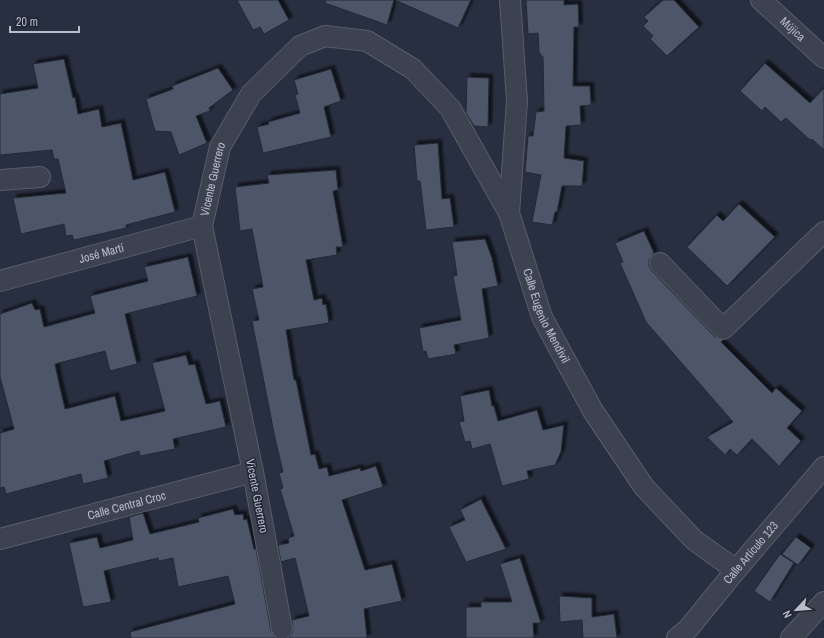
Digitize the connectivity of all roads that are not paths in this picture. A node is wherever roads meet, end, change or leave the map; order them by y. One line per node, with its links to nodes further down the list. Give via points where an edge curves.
1 (510, 0): 6 (street, Calle Eugenio Mendivil, via 517,101)
2 (762, 0): 3 (street, Mújica)
3 (824, 58)
4 (40, 177): 5 (street)
5 (0, 180)
6 (508, 212): 7 (street, Vicente Guerrero, via 450,108 413,69 367,41 326,36 300,46 251,94 220,147); 14 (street, Calle Eugenio Mendivil, via 542,317 593,410 644,487 694,540)
7 (202, 226): 10 (street, José Martí); 12 (street, Vicente Guerrero)
8 (824, 232): 9 (street, via 723,329)
9 (660, 263)
10 (0, 281)
11 (824, 467): 14 (street, Calle Artículo 123)
12 (253, 472): 13 (street, Calle Central Croc); 16 (street, Vicente Guerrero)
13 (0, 539)
14 (736, 570): 17 (street, Calle Artículo 123, via 688,629)
15 (824, 602): 18 (street)
16 (282, 629)
17 (677, 638)
18 (791, 638)

